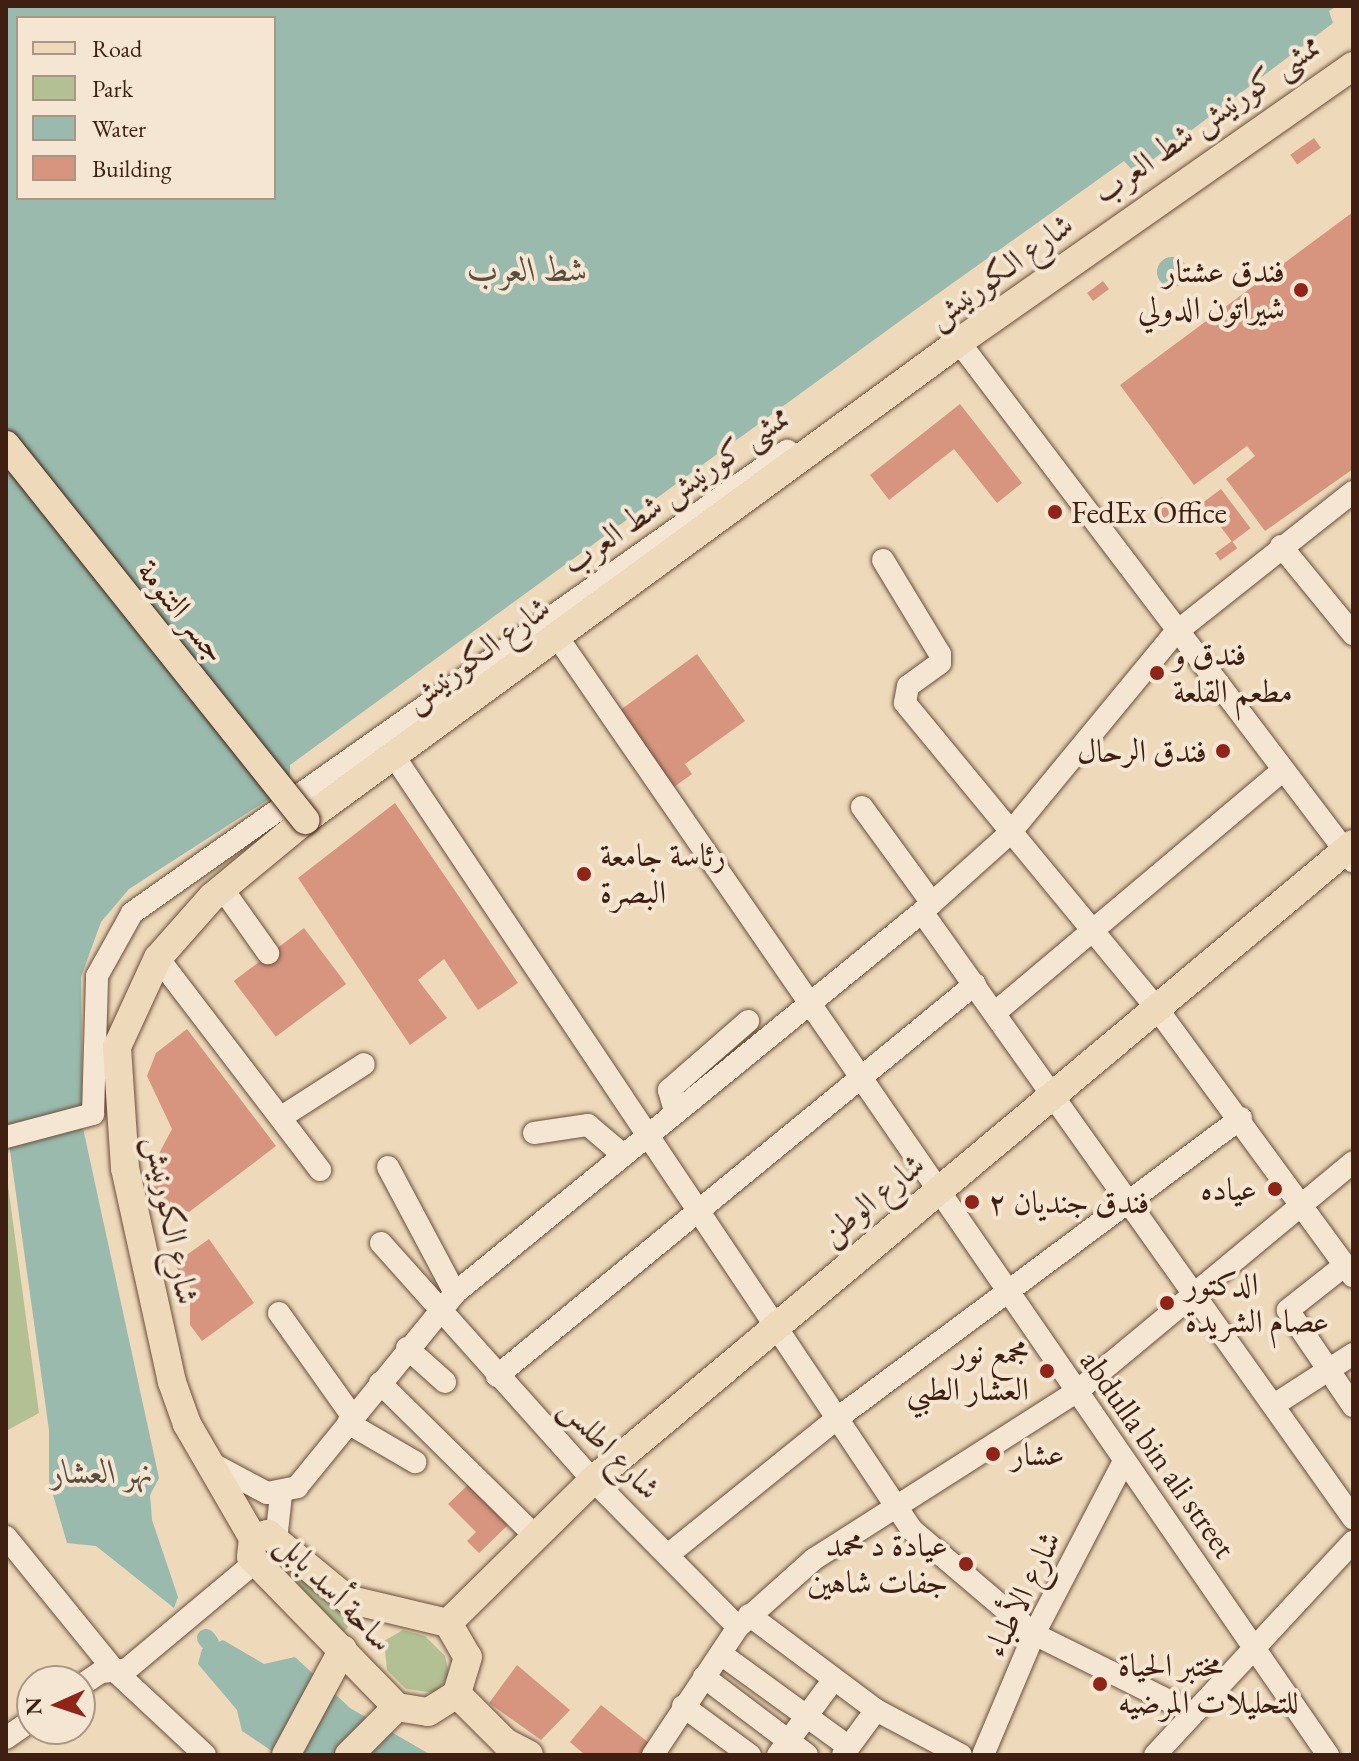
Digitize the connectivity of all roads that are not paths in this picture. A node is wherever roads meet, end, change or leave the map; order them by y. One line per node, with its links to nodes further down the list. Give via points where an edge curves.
1 (1353, 55): 35 (street, ممشى كورنيش شط العرب, via 259,817 132,913 97,976 93,1114)
2 (1353, 66): 3 (main road, شارع الكورنيش)
3 (959, 342): 8 (street); 10 (main road, شارع الكورنيش)
4 (6, 445): 14 (main road, جسر التنومة, bridge)
5 (1353, 492): 6 (street)
6 (1281, 546): 8 (street); 9 (street)
7 (883, 560): 15 (street, via 940,654 940,663 908,686 905,703)
8 (1175, 633): 12 (street); 15 (street)
9 (1353, 634)
10 (558, 638): 11 (main road, شارع الكورنيش); 23 (street, abdulla bin ali street)
11 (394, 756): 14 (main road, شارع الكورنيش); 34 (street)
12 (1281, 772): 16 (street); 19 (street)
13 (862, 807): 18 (street)
14 (305, 820): 17 (main road, شارع الكورنيش)
15 (1010, 833): 18 (street); 19 (street)
16 (1350, 852): 24 (main road, شارع الوطن)
17 (222, 888): 20 (street); 21 (main road, شارع الكورنيش)
18 (927, 908): 22 (street); 23 (street)
19 (1091, 929): 24 (street); 25 (street)
20 (268, 953)
21 (158, 958): 31 (street); 62 (main road, شارع الكورنيش, via 117,1047 119,1128 172,1382)
22 (975, 984): 25 (street); 28 (street)
23 (806, 1005): 28 (street, abdulla bin ali street); 30 (street)
24 (1158, 1010): 29 (main road, شارع الوطن); 32 (street)
25 (997, 1011): 29 (street)
26 (748, 1021): 30 (street, via 669,1090)
27 (364, 1064): 31 (street)
28 (862, 1080): 40 (street, abdulla bin ali street); 43 (street)
29 (1058, 1095): 40 (main road, شارع الوطن); 41 (street)
30 (675, 1111): 34 (street)
31 (283, 1116): 39 (street)
32 (1241, 1118): 41 (street); 42 (street)
33 (534, 1133): 36 (street, via 588,1125)
34 (646, 1134): 36 (street); 43 (street)
35 (6, 1137)
36 (622, 1154): 48 (street)
37 (1353, 1162): 42 (street)
38 (388, 1167): 48 (street)
39 (320, 1170)
40 (937, 1189): 46 (street, abdulla bin ali street); 50 (main road, شارع الوطن)
41 (1134, 1204): 46 (street); 47 (street)
42 (1302, 1204): 45 (street); 47 (street)
43 (699, 1210): 50 (street); 54 (street)
44 (381, 1243): 48 (street)
45 (1349, 1271): 53 (street, via 1288,1310)
46 (1008, 1294): 57 (street, abdulla bin ali street); 61 (street)
47 (1196, 1294): 57 (street); 58 (street)
48 (448, 1301): 51 (street); 54 (street, شارع اطلس)
49 (279, 1313): 60 (street)
50 (773, 1325): 61 (street); 65 (main road, شارع الوطن)
51 (407, 1348): 55 (street); 56 (street)
52 (1353, 1354): 53 (street)
53 (1328, 1370): 58 (street); 59 (street)
54 (497, 1376): 65 (street, شارع اطلس)
55 (445, 1382)
56 (380, 1383): 60 (street); 70 (street)
57 (1075, 1393): 64 (street, abdulla bin ali street); 67 (street)
58 (1274, 1405): 68 (street)
59 (1353, 1406)
60 (350, 1420): 63 (street); 66 (street, via 297,1487)
61 (835, 1420): 67 (street); 73 (street)
62 (207, 1461): 66 (street); 72 (main road, شارع الكورنيش)
63 (415, 1462)
64 (1123, 1463): 76 (street, شارع الأطباء); 77 (street, abdulla bin ali street)
65 (593, 1480): 70 (main road, شارع الوطن); 73 (street, شارع اطلس)
66 (281, 1495): 72 (street)
67 (894, 1503): 74 (street); 76 (street, via 956,1573)
68 (1353, 1518)
69 (6, 1537): 80 (street)
70 (537, 1538): 75 (main road, شارع الوطن)
71 (1353, 1542): 77 (street)
72 (261, 1546): 75 (main road, ساحة أسد بابل, via 362,1606 424,1612); 78 (main road, ساحة أسد بابل); 80 (street, via 126,1670)
73 (669, 1554): 74 (street, شارع اطلس)
74 (744, 1621): 79 (street); 83 (street, شارع اطلس)
75 (448, 1623): 84 (main road, ساحة أسد بابل, via 468,1657)
76 (1034, 1634): 88 (street); 102 (street, شارع الأطباء)
77 (1254, 1647): 88 (street); 104 (street, abdulla bin ali street)
78 (343, 1649): 87 (main road, ساحة أسد بابل); 95 (main road)
79 (721, 1654): 81 (street); 89 (street)
80 (115, 1671): 82 (street); 94 (street)
81 (704, 1677): 85 (street); 91 (street)
82 (96, 1679)
83 (834, 1679): 86 (street, شارع اطلس); 89 (street)
84 (457, 1694): 87 (main road, via 428,1712); 97 (main road, via 495,1734)
85 (683, 1706): 98 (street); 99 (street)
86 (876, 1710): 92 (street); 101 (street, شارع اطلس)
87 (388, 1713): 96 (main road)
88 (1193, 1713): 103 (street)
89 (806, 1716): 91 (street); 92 (street)
90 (6, 1739): 93 (street)
91 (783, 1748): 100 (street)
92 (846, 1751)
93 (15, 1755)
94 (205, 1755)
95 (286, 1755)
96 (349, 1755)
97 (529, 1755)
98 (653, 1755)
99 (750, 1755)
100 (807, 1755)
101 (961, 1755)
102 (983, 1755)
103 (1155, 1755)
104 (1328, 1755)

